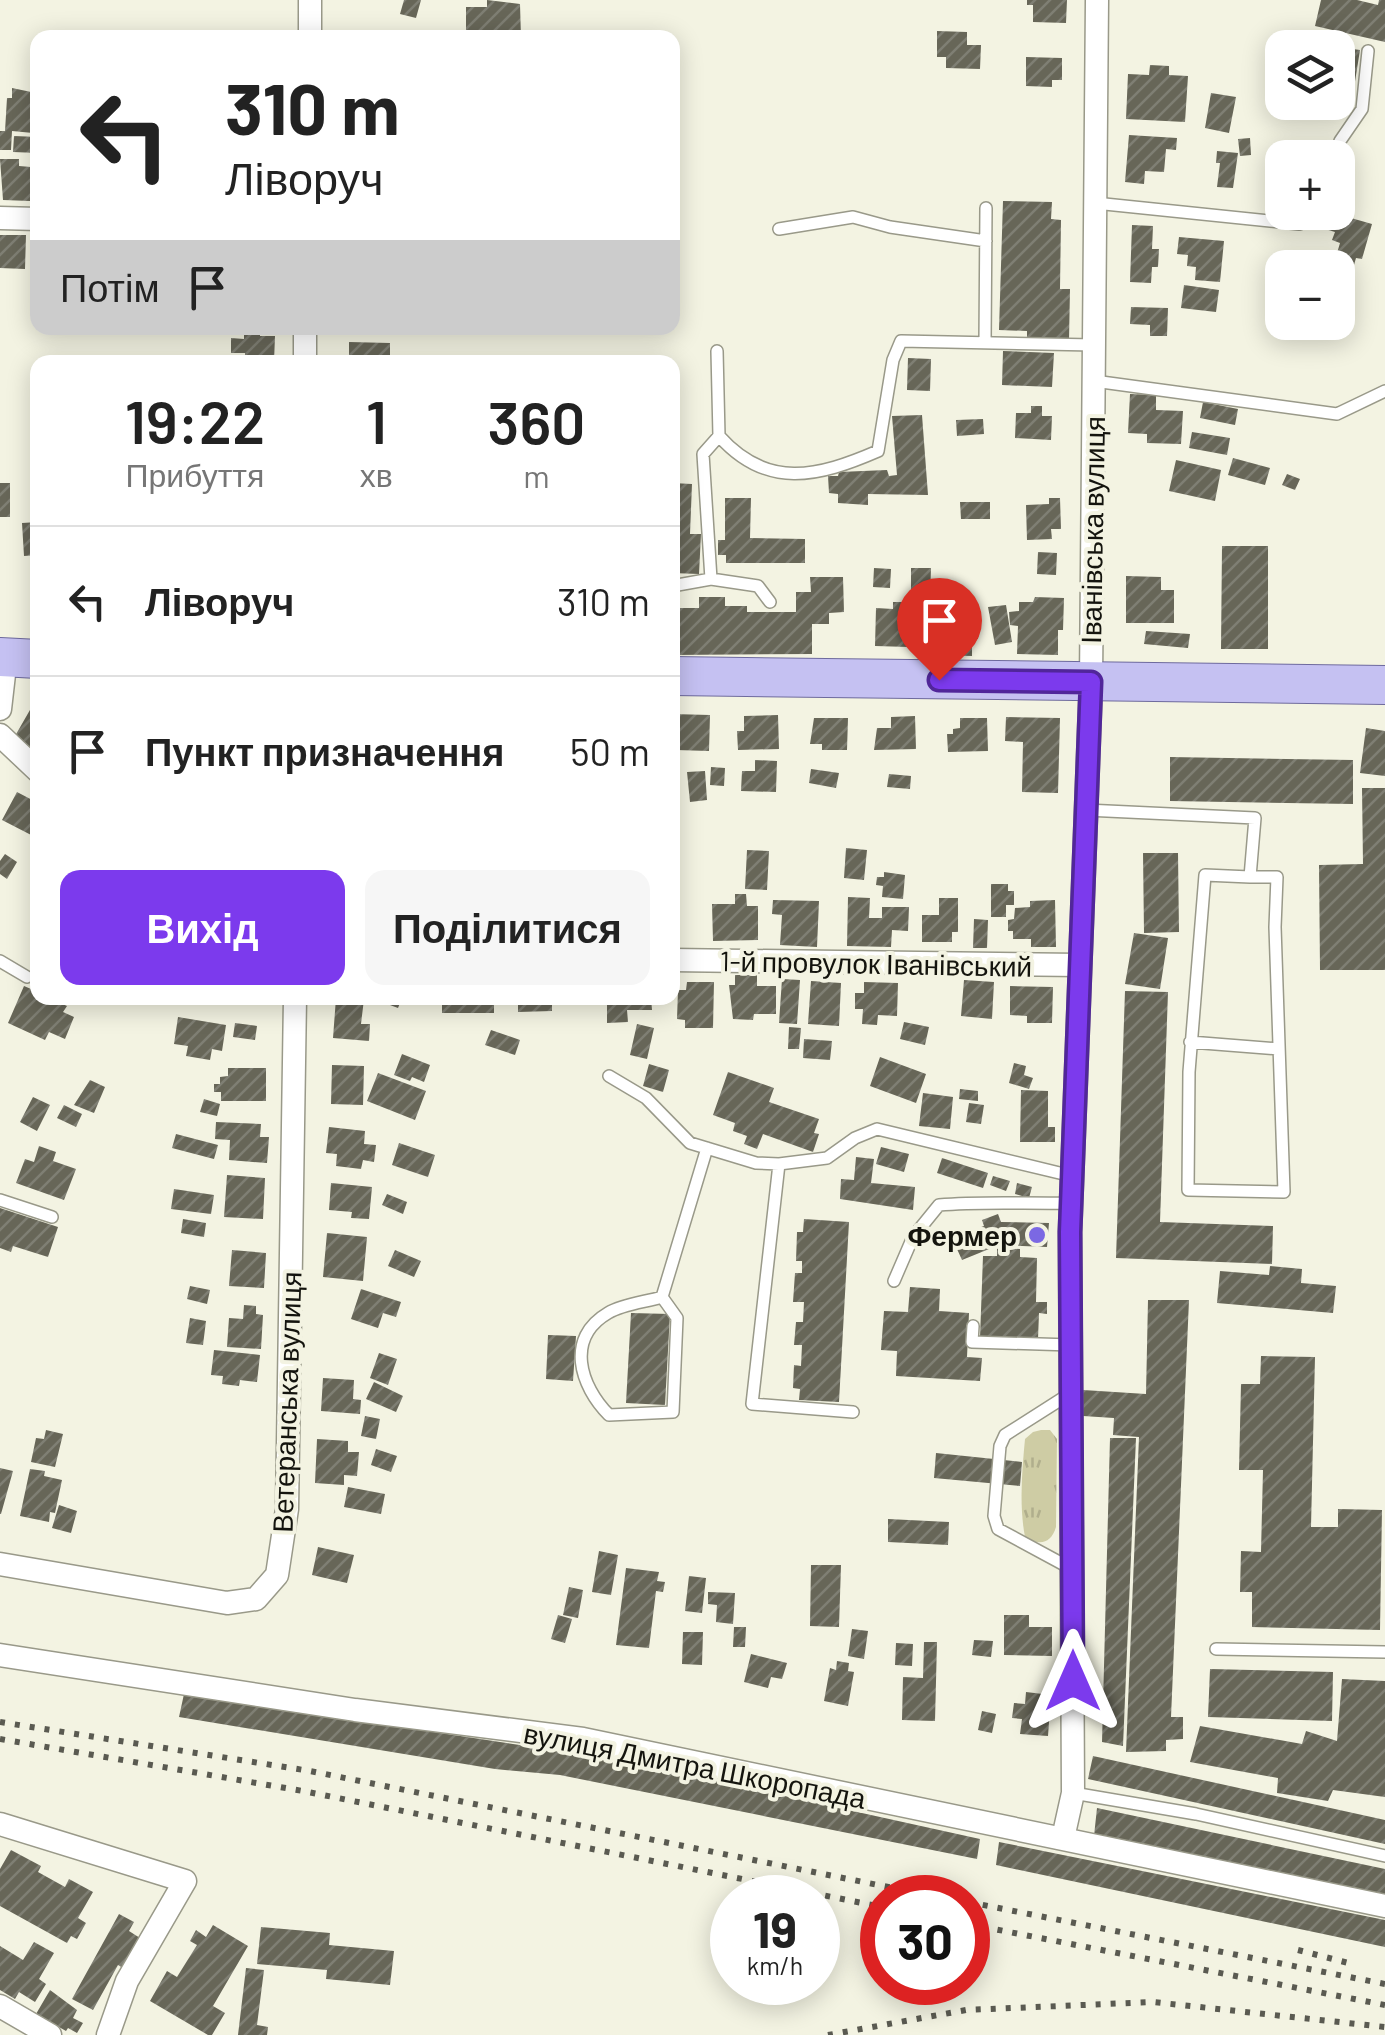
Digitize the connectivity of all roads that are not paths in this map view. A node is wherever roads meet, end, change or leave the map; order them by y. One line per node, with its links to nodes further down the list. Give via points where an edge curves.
1 (310, 0): 3 (street)
2 (1097, 0): 6 (street, Іванівська вулиця)
3 (310, 30)
4 (1368, 51): 5 (lane, via 1362,109)
5 (1341, 140)
6 (1095, 203): 10 (lane); 14 (street, Іванівська вулиця)
7 (986, 208): 12 (lane)
8 (0, 218): 9 (street)
9 (30, 219)
10 (1265, 220)
11 (778, 229): 12 (lane, via 853,217)
12 (986, 241): 13 (lane)
13 (986, 343): 14 (lane); 18 (lane, via 901,341 878,451 847,464 796,476 738,457)
14 (1094, 346): 16 (street, Іванівська вулиця)
15 (718, 350): 18 (lane)
16 (1094, 380): 17 (lane, via 1337,414); 24 (street, Іванівська вулиця)
17 (1385, 392)
18 (719, 436): 19 (lane, via 704,454)
19 (711, 579): 20 (lane); 21 (lane, via 758,586)
20 (680, 585)
21 (770, 602)
22 (15, 658): 26 (street)
23 (680, 676): 24 (main road)
24 (1091, 682): 25 (main road); 29 (street, Іванівська вулиця)
25 (1385, 686)
26 (0, 709)
27 (0, 735): 28 (street)
28 (30, 763)
29 (1086, 810): 30 (lane, via 1255,818); 33 (street, Іванівська вулиця)
30 (1250, 878): 36 (lane, via 1205,875); 37 (lane, via 1277,877)
31 (680, 960): 33 (street, 1-й провулок Іванівський)
32 (0, 962): 34 (lane)
33 (1080, 965): 41 (street, Іванівська вулиця)
34 (27, 976)
35 (295, 1005): 51 (street, Ветеранська вулиця, via 287,1509 278,1574 256,1599 226,1603)
36 (1190, 1042): 37 (lane); 37 (lane, via 1188,1190 1284,1192)
37 (1279, 1048)
38 (608, 1076): 39 (lane, via 646,1098 690,1144)
39 (706, 1148): 40 (lane); 46 (lane)
40 (779, 1164): 41 (lane, via 827,1158 877,1130); 50 (lane, via 752,1404)
41 (1073, 1176): 43 (street, Іванівська вулиця)
42 (0, 1200): 44 (lane)
43 (1072, 1202): 45 (lane, via 939,1205 913,1237); 48 (street, Іванівська вулиця)
44 (52, 1217)
45 (894, 1280)
46 (662, 1297): 46 (lane, via 608,1313 587,1332 580,1371 609,1415 674,1412 677,1318)
47 (974, 1326): 48 (lane, via 972,1342)
48 (1071, 1345): 49 (street, Іванівська вулиця)
49 (1071, 1393): 52 (street, Іванівська вулиця); 52 (lane, via 1004,1435 994,1516 1008,1536)
50 (852, 1412)
51 (0, 1564)
52 (1072, 1569): 56 (street, Іванівська вулиця)
53 (1216, 1649): 54 (lane)
54 (1385, 1652)
55 (0, 1656): 58 (street, вулиця Дмитра Шкоропада, via 583,1740)
56 (1073, 1792): 58 (street, Іванівська вулиця); 59 (lane)
57 (0, 1824): 63 (street, via 186,1881 128,1981)
58 (1063, 1838): 60 (street, вулиця Дмитра Шкоропада)
59 (1385, 1856)
60 (1385, 1906)
61 (0, 2006): 62 (street)
62 (50, 2035)
63 (108, 2035)

